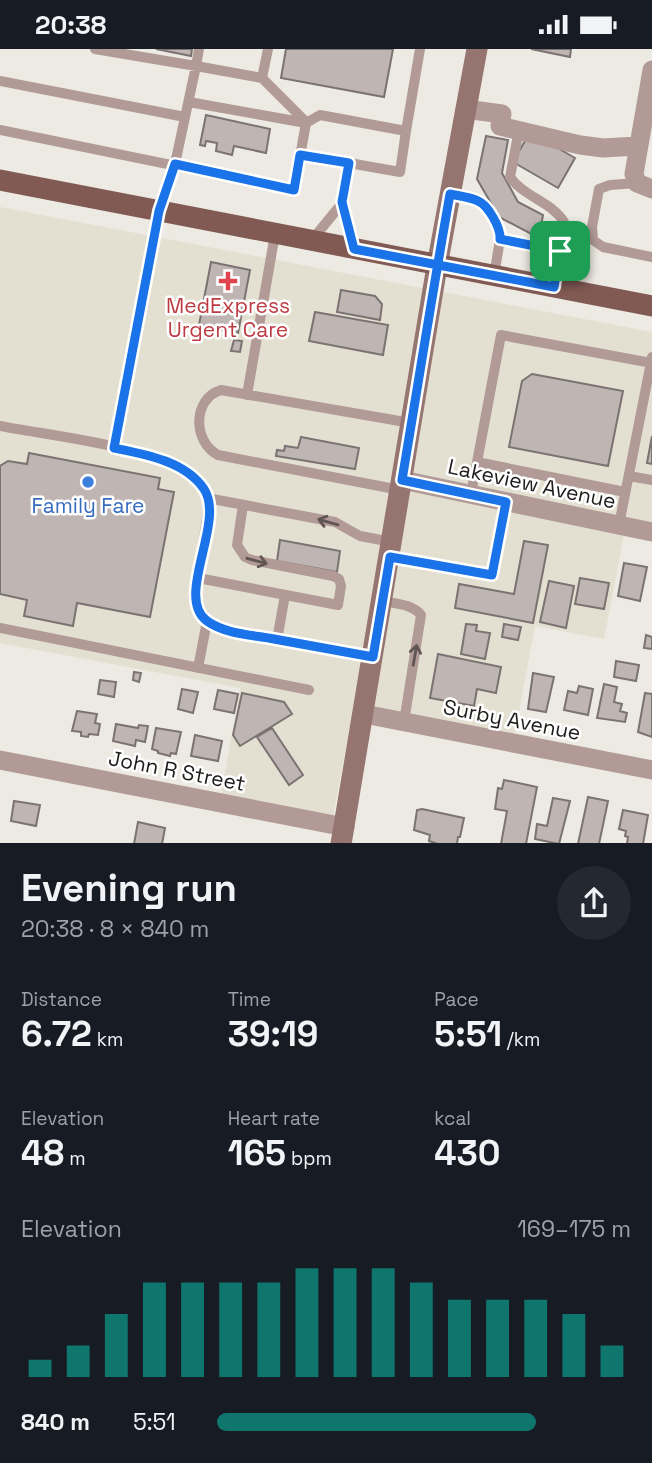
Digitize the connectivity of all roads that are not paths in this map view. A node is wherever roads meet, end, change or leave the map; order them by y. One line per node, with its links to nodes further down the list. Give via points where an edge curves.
1 (95, 49): 6 (lane)
2 (199, 49): 6 (lane)
3 (268, 49): 8 (lane)
4 (420, 49): 16 (lane)
5 (477, 49): 11 (main road)
6 (196, 66): 8 (lane); 10 (lane)
7 (652, 70): 17 (street)
8 (262, 78): 13 (lane)
9 (0, 81): 12 (lane)
10 (189, 102): 12 (lane); 13 (lane)
11 (465, 109): 15 (street, via 502,114 500,126); 23 (main road)
12 (185, 117): 20 (lane)
13 (306, 123): 16 (lane, via 320,115); 18 (lane)
14 (0, 130): 20 (lane)
15 (519, 130): 17 (street, via 580,145); 30 (lane, via 510,177 560,215 564,227)
16 (406, 131): 19 (lane, via 400,172)
17 (637, 146): 22 (street, via 634,174)
18 (300, 155): 19 (lane); 20 (lane, via 294,190)
19 (349, 163): 24 (lane)
20 (175, 164): 25 (lane)
21 (0, 180): 25 (main road)
22 (645, 186): 31 (lane, via 599,189 593,240 603,247)
23 (450, 194): 27 (lane, via 484,205 501,232); 32 (main road)
24 (342, 202): 28 (lane); 29 (lane)
25 (159, 211): 26 (main road); 40 (lane)
26 (275, 234): 28 (main road); 37 (lane)
27 (500, 239): 30 (lane); 33 (lane)
28 (311, 241): 29 (main road)
29 (354, 249): 32 (main road)
30 (560, 251): 34 (lane)
31 (652, 257)
32 (437, 266): 33 (main road); 38 (main road)
33 (494, 276): 34 (main road)
34 (554, 287): 35 (main road)
35 (652, 306)
36 (652, 361): 41 (lane, via 501,335); 42 (lane)
37 (247, 395): 38 (lane); 44 (lane, via 221,390 207,399 199,432 210,451)
38 (412, 423): 44 (main road)
39 (0, 426): 40 (lane)
40 (114, 448): 47 (lane, via 166,461 194,477)
41 (477, 462): 45 (lane); 46 (lane)
42 (629, 476): 43 (lane); 45 (lane)
43 (652, 481)
44 (401, 485): 46 (street, Lakeview Avenue); 52 (main road)
45 (625, 492): 50 (lane)
46 (471, 494): 48 (street, Lakeview Avenue)
47 (207, 499): 49 (lane); 53 (lane, via 208,523)
48 (506, 502): 50 (street, Lakeview Avenue); 52 (lane, via 492,575)
49 (243, 505): 52 (lane, one-way to 49, via 335,521); 54 (lane, one-way to 54, via 237,545 245,557 333,576 341,586 338,605)
50 (619, 525): 51 (street, Lakeview Avenue)
51 (652, 532)
52 (391, 549): 55 (main road)
53 (198, 577): 54 (lane); 56 (lane, via 197,608)
54 (285, 595): 58 (lane)
55 (383, 601): 59 (main road); 63 (lane, one-way to 55, via 421,615 408,606)
56 (207, 621): 58 (lane); 60 (lane)
57 (0, 628): 60 (lane)
58 (278, 640): 59 (lane)
59 (373, 657): 62 (main road)
60 (198, 668): 61 (lane)
61 (309, 690)
62 (364, 714): 63 (street, Surby Avenue); 66 (main road)
63 (404, 722): 65 (street, Surby Avenue)
64 (0, 760): 66 (street, John R Street)
65 (652, 770)
66 (343, 835)

